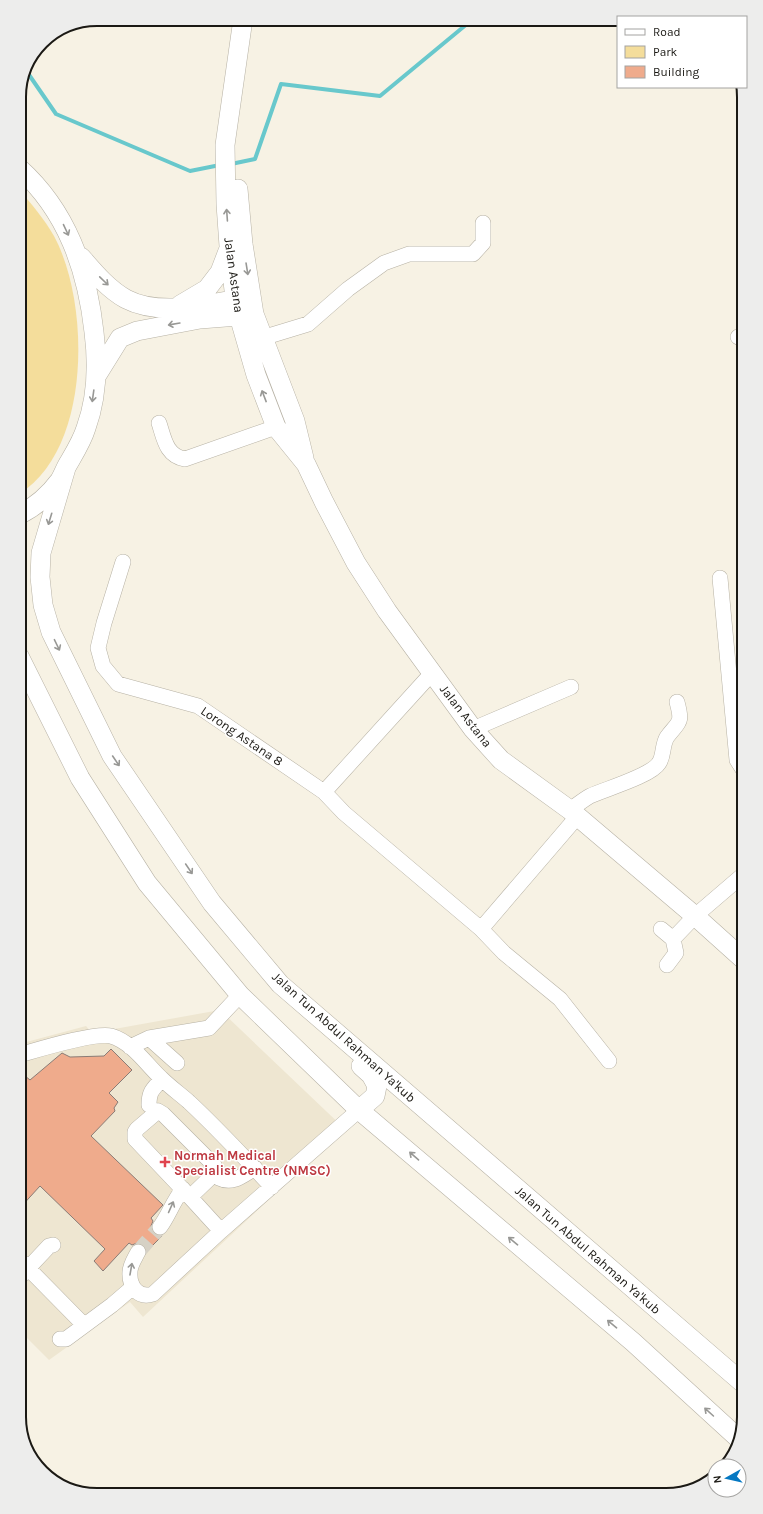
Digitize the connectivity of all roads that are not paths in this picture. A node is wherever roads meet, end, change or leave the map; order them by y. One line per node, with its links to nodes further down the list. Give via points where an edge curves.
1 (242, 26): 3 (main road, Jalan Astana, via 230,118)
2 (26, 174): 6 (main road, one-way to 6, via 46,196)
3 (232, 175): 5 (main road, Jalan Astana, one-way to 3); 7 (main road, Jalan Astana, one-way to 7, via 243,244)
4 (483, 223): 10 (street, via 483,242 473,254 409,254 384,263 348,289 308,324)
5 (229, 246): 7 (main road, Jalan Astana); 8 (main road, via 220,272 207,288)
6 (77, 253): 8 (main road, one-way to 8, via 103,282 124,298 152,308); 12 (main road, via 92,318 97,356)
7 (245, 306): 8 (main road); 9 (main road); 10 (main road, Jalan Astana); 11 (main road, Jalan Astana)
8 (176, 308)
9 (200, 319): 11 (main road, via 232,333 241,342); 12 (main road, one-way to 12, via 137,331 120,338)
10 (262, 338): 15 (main road, Jalan Astana, via 295,422)
11 (256, 375): 14 (main road, Jalan Astana, one-way to 11)
12 (96, 376): 16 (main road, one-way to 16, via 87,427)
13 (159, 423): 14 (street, via 169,450 176,457 185,459)
14 (276, 427): 15 (main road, Jalan Astana)
15 (306, 464): 21 (main road, Jalan Astana, via 356,563)
16 (66, 468): 17 (main road, via 61,479 42,500); 35 (main road, Jalan Tun Abdul Rahman Ya'kub, one-way to 35, via 41,553 43,605 50,632 112,756 212,903)
17 (26, 510)
18 (123, 562): 26 (street, Lorong Astana 8, via 98,648 103,666 118,684 198,706)
19 (720, 578): 25 (street)
20 (26, 670): 36 (main road, via 80,778 147,883)
21 (433, 672): 24 (main road, Jalan Astana); 26 (street)
22 (571, 687): 24 (street)
23 (677, 702): 27 (street, via 681,716 666,739 659,764 633,779 590,797)
24 (473, 729): 27 (main road, Jalan Astana, via 501,760)
25 (737, 760)
26 (324, 792): 31 (street, Lorong Astana 8, via 344,813)
27 (574, 814): 29 (main road, Jalan Astana); 31 (street)
28 (737, 880): 29 (street)
29 (695, 916): 32 (street); 33 (main road, Jalan Astana)
30 (661, 928): 32 (street)
31 (481, 929): 40 (street, Lorong Astana 8, via 504,953 560,999)
32 (673, 939): 34 (street, via 676,952)
33 (737, 954)
34 (667, 965)
35 (280, 984): 44 (main road, via 295,1004 371,1075 377,1086 375,1096); 58 (main road, Jalan Tun Abdul Rahman Ya'kub)
36 (240, 995): 37 (street, via 209,1028); 44 (main road)
37 (149, 1038): 38 (street); 41 (street)
38 (130, 1047): 39 (street, via 112,1036 100,1035); 42 (street)
39 (26, 1053)
40 (609, 1061)
41 (177, 1063)
42 (162, 1079): 43 (street, via 151,1091); 45 (street, via 189,1102)
43 (149, 1105)
44 (359, 1110): 47 (street); 59 (main road, one-way to 44, via 633,1342)
45 (255, 1168): 46 (street, via 236,1180); 47 (street)
46 (219, 1178)
47 (272, 1187): 50 (street)
48 (187, 1193): 48 (street, via 135,1140 137,1129 158,1112 214,1165 212,1176); 49 (street, one-way to 48, via 174,1200); 50 (street)
49 (160, 1227)
50 (221, 1231): 55 (street, via 153,1294 144,1296)
51 (53, 1245): 53 (street)
52 (138, 1252): 55 (street, one-way to 52, via 131,1264)
53 (26, 1265)
54 (26, 1272): 56 (street)
55 (133, 1287): 56 (street)
56 (84, 1325): 57 (street, via 66,1338)
57 (60, 1339)
58 (737, 1378)
59 (735, 1435)

